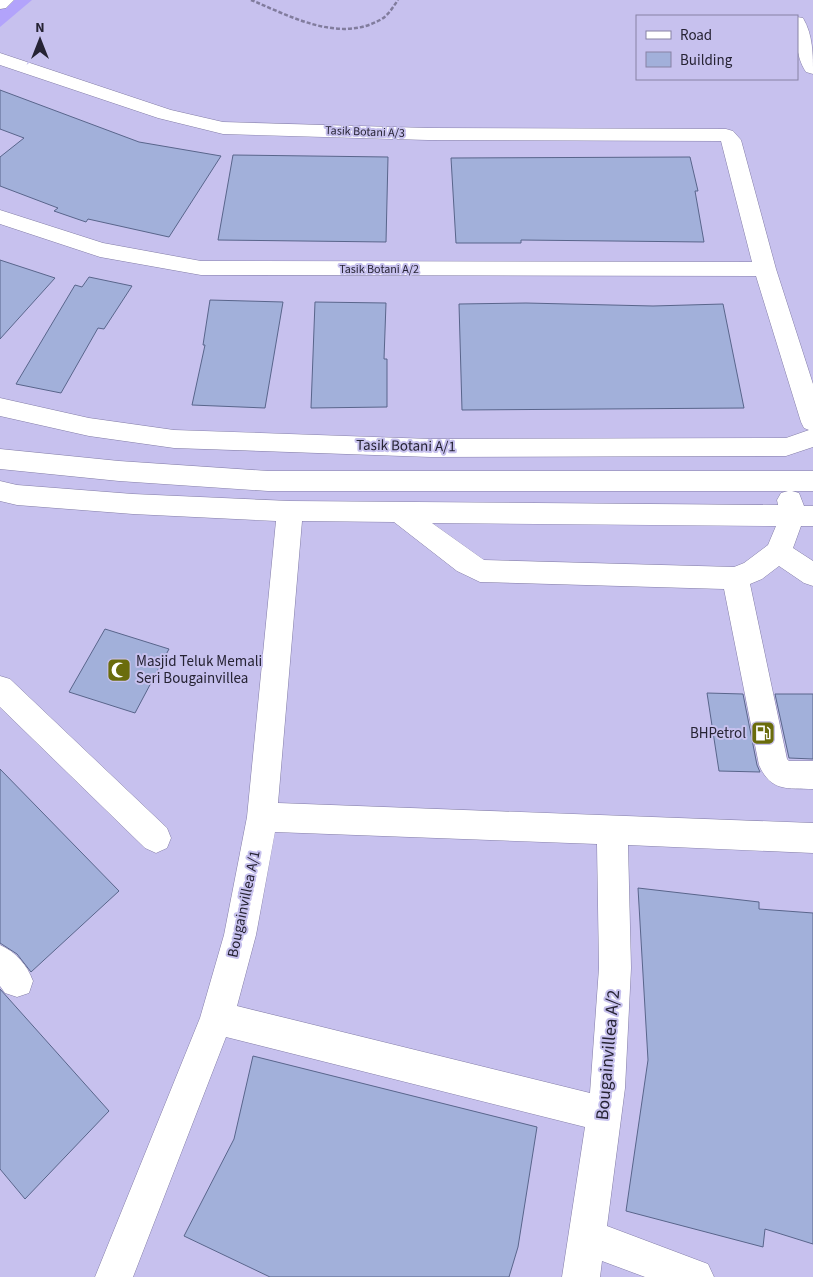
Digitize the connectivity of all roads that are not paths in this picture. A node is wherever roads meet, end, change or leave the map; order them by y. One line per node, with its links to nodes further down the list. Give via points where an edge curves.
1 (4, 0): 2 (street)
2 (0, 4)
3 (798, 24): 5 (street)
4 (7, 61): 7 (street, Tasik Botani A/3, via 166,114 223,128 428,134 726,135 731,140)
5 (813, 68)
6 (0, 217): 7 (street, Tasik Botani A/2, via 100,250 201,268)
7 (765, 269): 9 (street)
8 (0, 407): 10 (street, Tasik Botani A/1, via 89,427 174,439 481,448 786,447)
9 (813, 422)
10 (813, 438)
11 (0, 459): 12 (street, via 119,471)
12 (268, 480): 13 (street); 17 (street)
13 (320, 481): 14 (street); 17 (street)
14 (788, 481): 15 (street); 19 (street)
15 (813, 481)
16 (0, 491): 17 (street, via 133,504)
17 (290, 511): 18 (street); 25 (street, Bougainvillea A/1)
18 (398, 511): 19 (street); 22 (street, via 480,571)
19 (803, 516): 20 (street)
20 (778, 552): 21 (street); 22 (street, via 753,571)
21 (813, 575)
22 (735, 578): 24 (street, via 774,765 782,774)
23 (0, 688): 27 (street)
24 (813, 775)
25 (262, 817): 26 (street); 29 (street, Bougainvillea A/1, via 240,935)
26 (612, 831): 28 (street); 30 (street, Bougainvillea A/2, via 615,968)
27 (156, 838)
28 (813, 838)
29 (217, 1018): 30 (street); 32 (street, Bougainvillea A/1)
30 (604, 1114): 31 (street, Bougainvillea A/2)
31 (587, 1237): 33 (street, Bougainvillea A/2); 34 (street)
32 (114, 1277)
33 (582, 1277)
34 (695, 1277)

